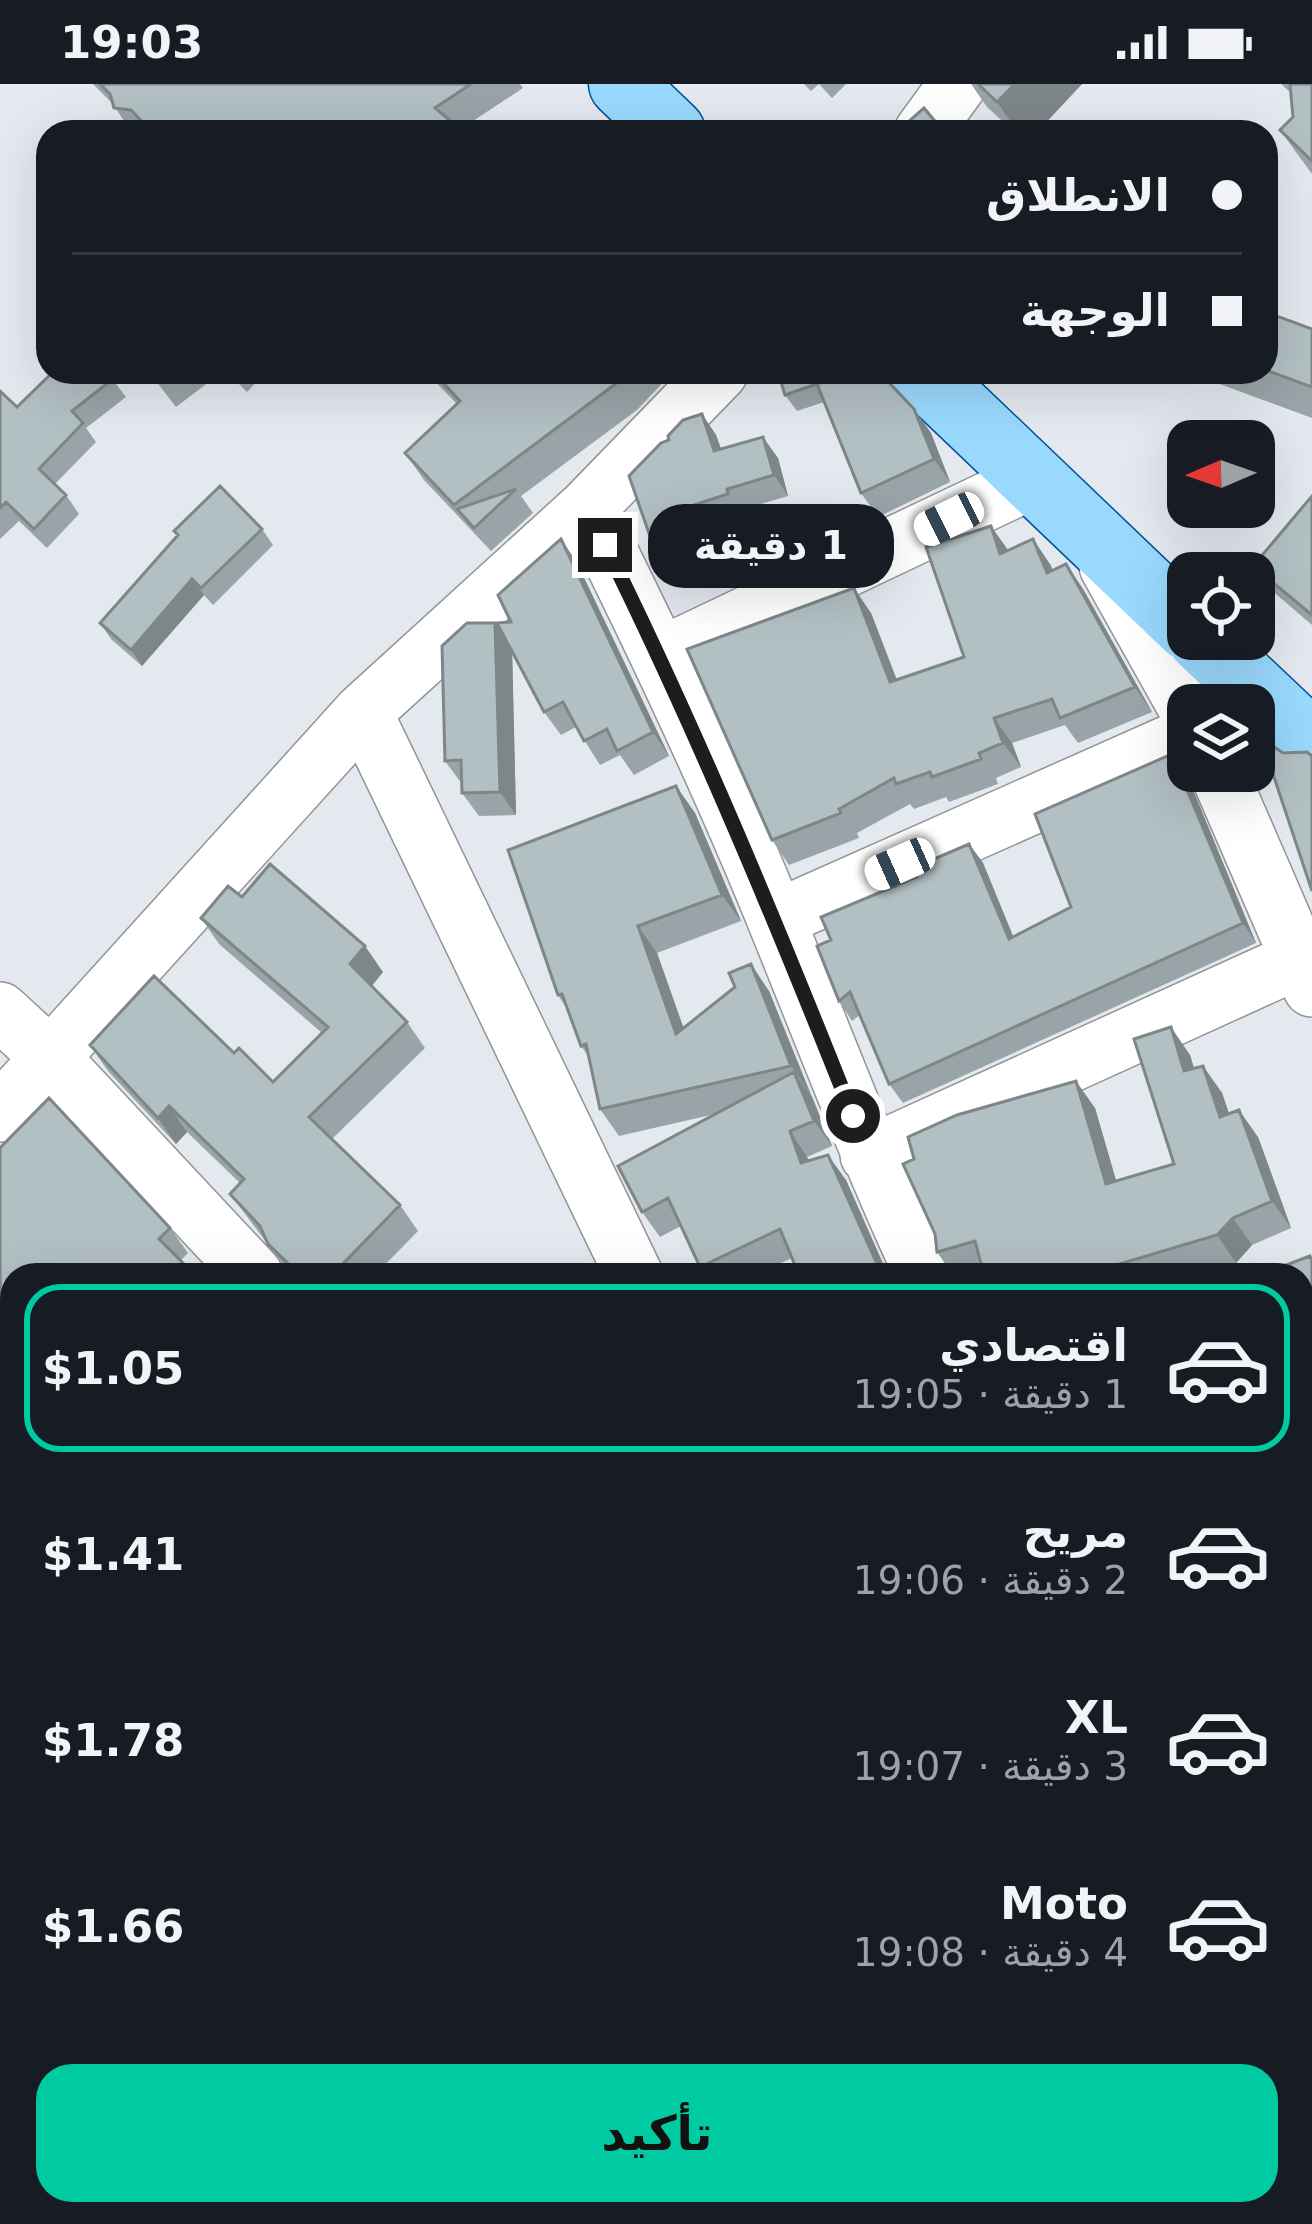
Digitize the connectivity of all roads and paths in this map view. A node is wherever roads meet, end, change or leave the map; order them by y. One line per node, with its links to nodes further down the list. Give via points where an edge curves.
1 (622, 84): 4 (main road)
2 (675, 84): 5 (main road)
3 (958, 84): 6 (street)
4 (660, 120)
5 (712, 120)
6 (932, 120)
7 (707, 384): 11 (street)
8 (933, 384): 10 (main road)
9 (991, 384): 13 (main road)
10 (1032, 480): 12 (main road); 16 (street)
11 (587, 508): 16 (street); 20 (street)
12 (1091, 535): 14 (main road); 19 (street)
13 (1173, 552)
14 (1167, 607)
15 (1275, 647): 18 (main road)
16 (661, 656): 24 (street)
17 (1223, 660): 21 (main road)
18 (1312, 681)
19 (1174, 684)
20 (363, 712): 27 (street); 31 (street)
21 (1312, 744)
22 (1167, 745): 24 (street)
23 (1227, 792): 25 (street)
24 (776, 919): 29 (street)
25 (1306, 973): 29 (street)
26 (0, 1011): 27 (street)
27 (50, 1057): 28 (street); 30 (street)
28 (0, 1113)
29 (868, 1155): 32 (street)
30 (243, 1263)
31 (628, 1263)
32 (918, 1263)

